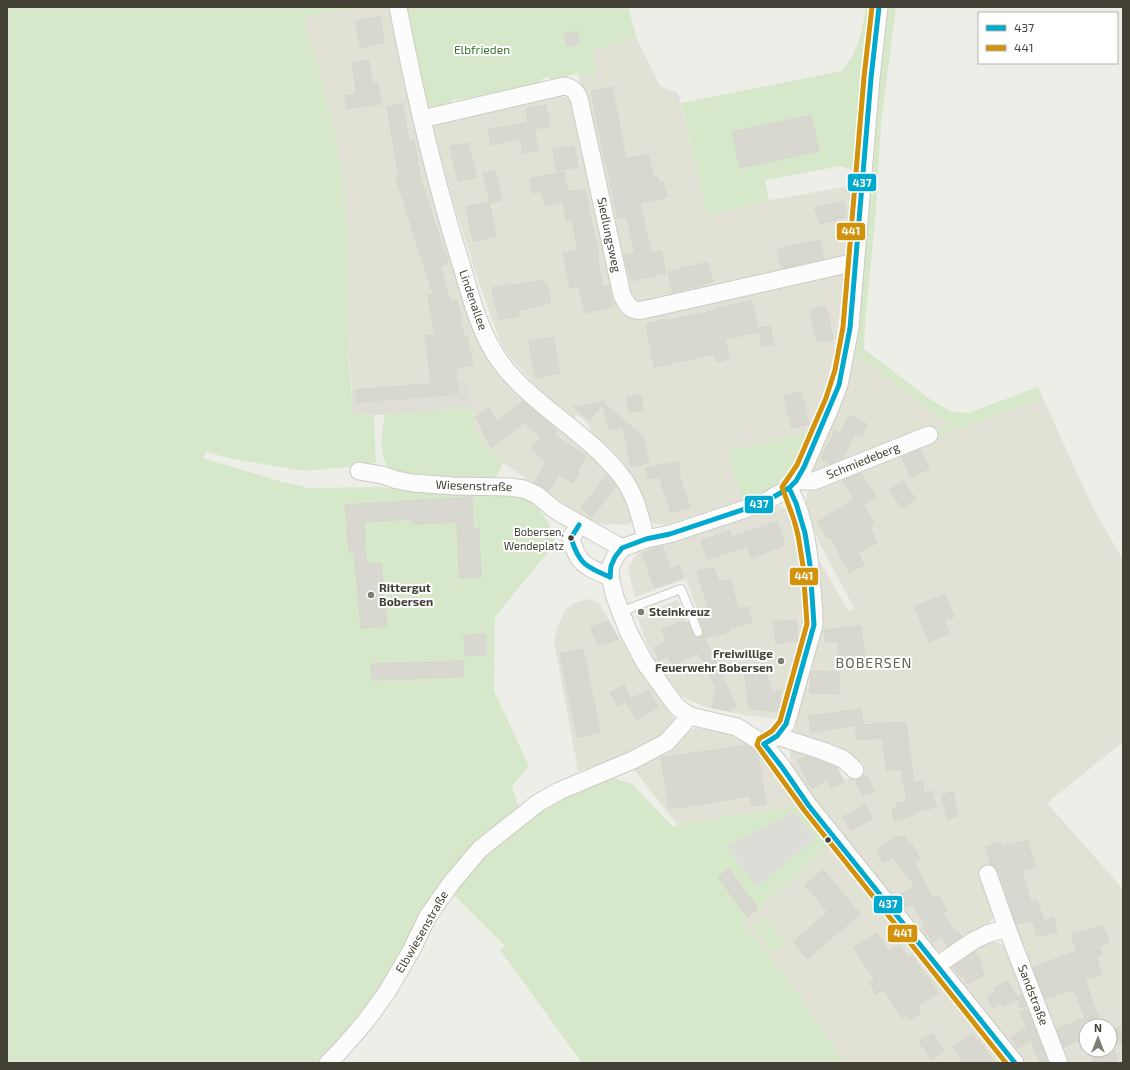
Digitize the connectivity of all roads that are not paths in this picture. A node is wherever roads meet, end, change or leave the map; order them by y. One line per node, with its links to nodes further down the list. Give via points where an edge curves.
1 (398, 7): 3 (street, Lindenallee)
2 (880, 7): 4 (street, via 871,78)
3 (422, 119): 4 (street, Siedlungsweg, via 564,86 575,90 622,295 628,306 635,310 847,264); 9 (street, Lindenallee, via 451,234 490,346 517,380 591,445 623,478 638,506)
4 (855, 266): 7 (street, via 850,328 839,385)
5 (929, 435): 7 (street, Schmiedeberg, via 814,481)
6 (359, 471): 8 (street, Wiesenstraße, via 413,483 524,489)
7 (793, 484): 9 (street, via 764,503 670,534); 15 (street, via 806,536 814,625 786,724)
8 (580, 524): 10 (street, Wiesenstraße); 11 (street, via 571,538 575,553 583,564)
9 (646, 539): 10 (street)
10 (618, 552): 11 (street, via 611,566)
11 (610, 577): 12 (street)
12 (620, 612): 13 (lane, via 681,589); 14 (street, via 646,663 677,707)
13 (698, 632)
14 (690, 716): 15 (street, via 737,727); 20 (street, Elbwiesenstraße, via 666,742 633,760 559,791 538,803 480,849 432,911 387,992 366,1021)
15 (771, 740): 16 (street, via 823,751 843,760); 19 (street, via 782,767 809,806)
16 (855, 770)
17 (988, 874): 18 (street, Sandstraße)
18 (1007, 928): 19 (street, via 973,941); 22 (street, Sandstraße)
19 (936, 966): 21 (street)
20 (328, 1063)
21 (1015, 1063)
22 (1059, 1063)

